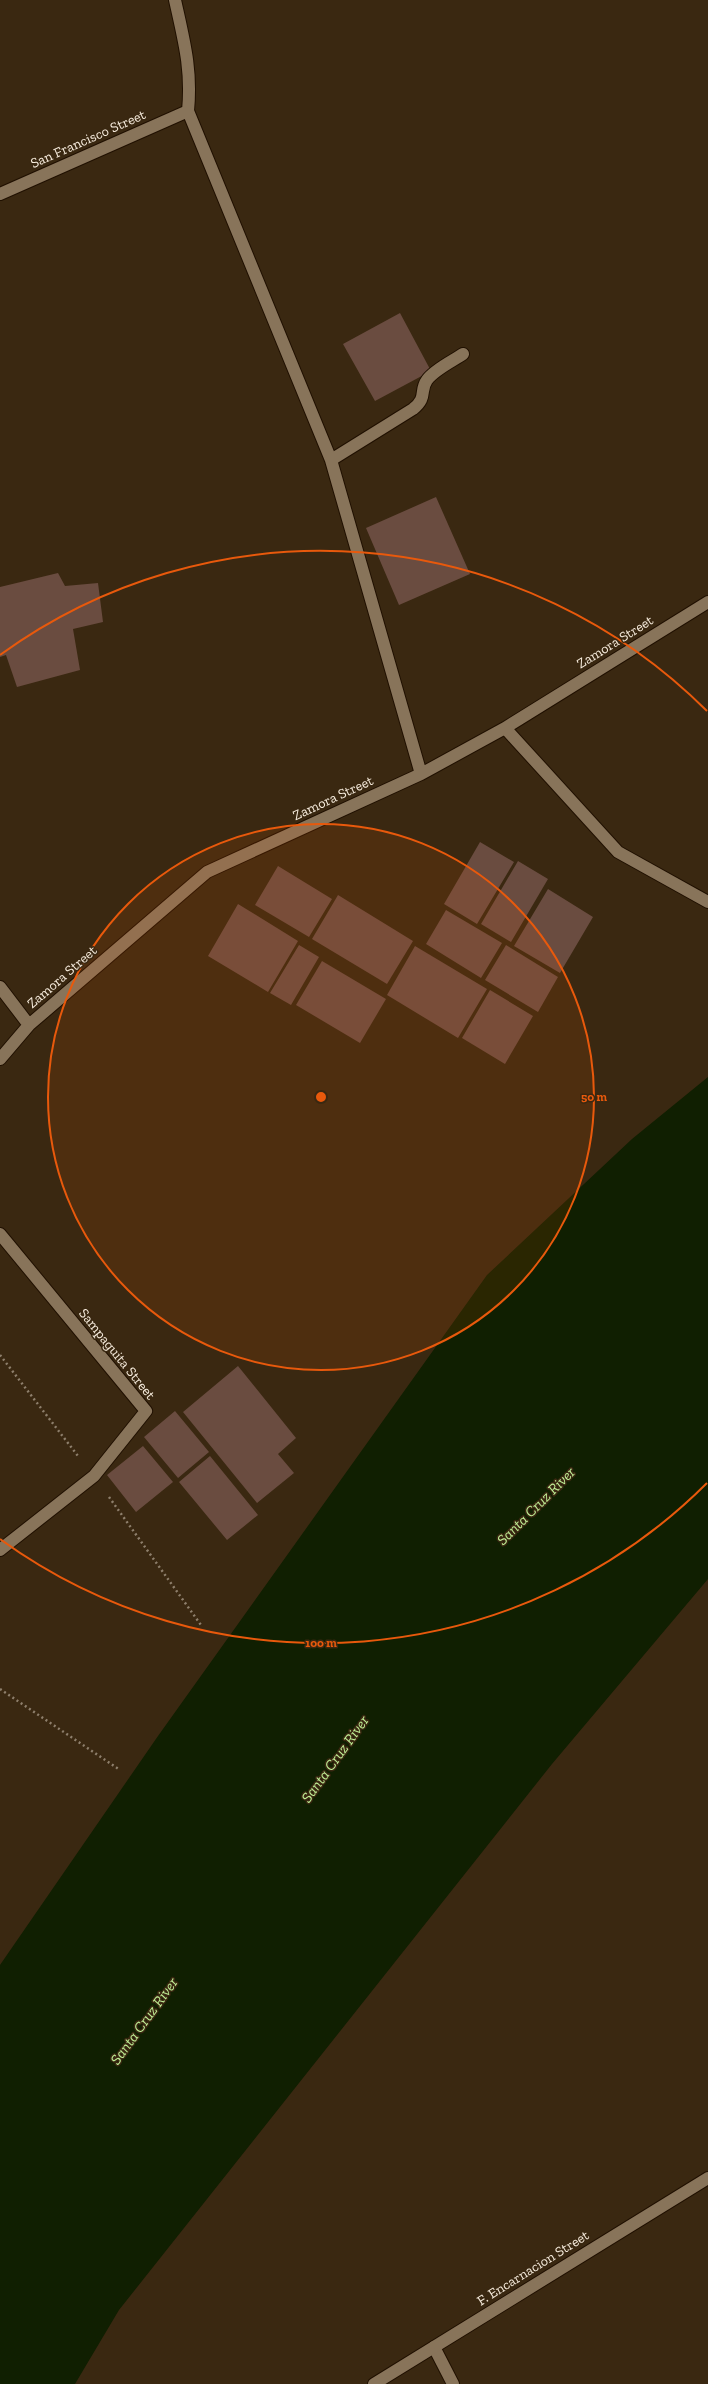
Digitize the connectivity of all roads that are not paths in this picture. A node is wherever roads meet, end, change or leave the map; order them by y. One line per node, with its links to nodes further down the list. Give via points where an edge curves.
1 (175, 0): 2 (street, via 189,60)
2 (188, 111): 3 (street, San Francisco Street); 5 (street)
3 (0, 194)
4 (463, 354): 5 (street, via 428,378 417,406)
5 (331, 460): 8 (street)
6 (708, 602): 7 (street, Zamora Street)
7 (505, 728): 8 (street, Zamora Street); 9 (street, via 618,852)
8 (421, 774): 11 (street, Zamora Street, via 207,872)
9 (708, 902)
10 (0, 987): 11 (street)
11 (29, 1025): 12 (street, Zamora Street)
12 (0, 1058)
13 (0, 1234): 14 (street, Sampaguita Street, via 146,1411 94,1476)
14 (0, 1550)
15 (708, 2178): 16 (street, F. Encarnacion Street)
16 (434, 2347): 17 (street, F. Encarnacion Street); 18 (street)
17 (374, 2384)
18 (453, 2384)

